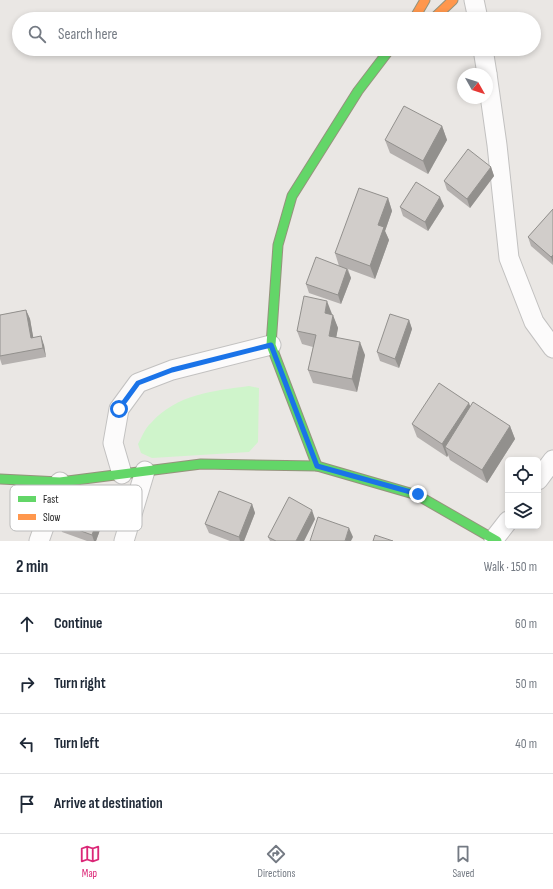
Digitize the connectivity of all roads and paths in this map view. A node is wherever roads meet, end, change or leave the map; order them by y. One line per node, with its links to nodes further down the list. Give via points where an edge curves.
1 (426, 0): 4 (street)
2 (453, 0): 5 (street)
3 (474, 0): 6 (street)
4 (418, 12)
5 (440, 12)
6 (477, 12)
7 (385, 56): 11 (street)
8 (395, 56): 11 (street)
9 (485, 56): 10 (street)
10 (486, 68)
11 (358, 91): 13 (street, via 292,196 278,245)
12 (491, 104): 14 (street, via 509,258 534,322)
13 (271, 345): 16 (street); 18 (street, via 172,370 138,383 119,409 113,443)
14 (553, 348)
15 (553, 460): 19 (street)
16 (317, 466): 17 (street, via 201,464); 27 (street, via 418,494)
17 (145, 471): 18 (street); 23 (street)
18 (122, 474): 21 (street)
19 (541, 476)
20 (0, 479): 21 (street)
21 (60, 482): 22 (street)
22 (59, 485)
23 (141, 485)
24 (505, 526): 27 (street)
25 (43, 531): 28 (street)
26 (127, 531): 29 (street)
27 (496, 540)
28 (39, 541)
29 (124, 541)

